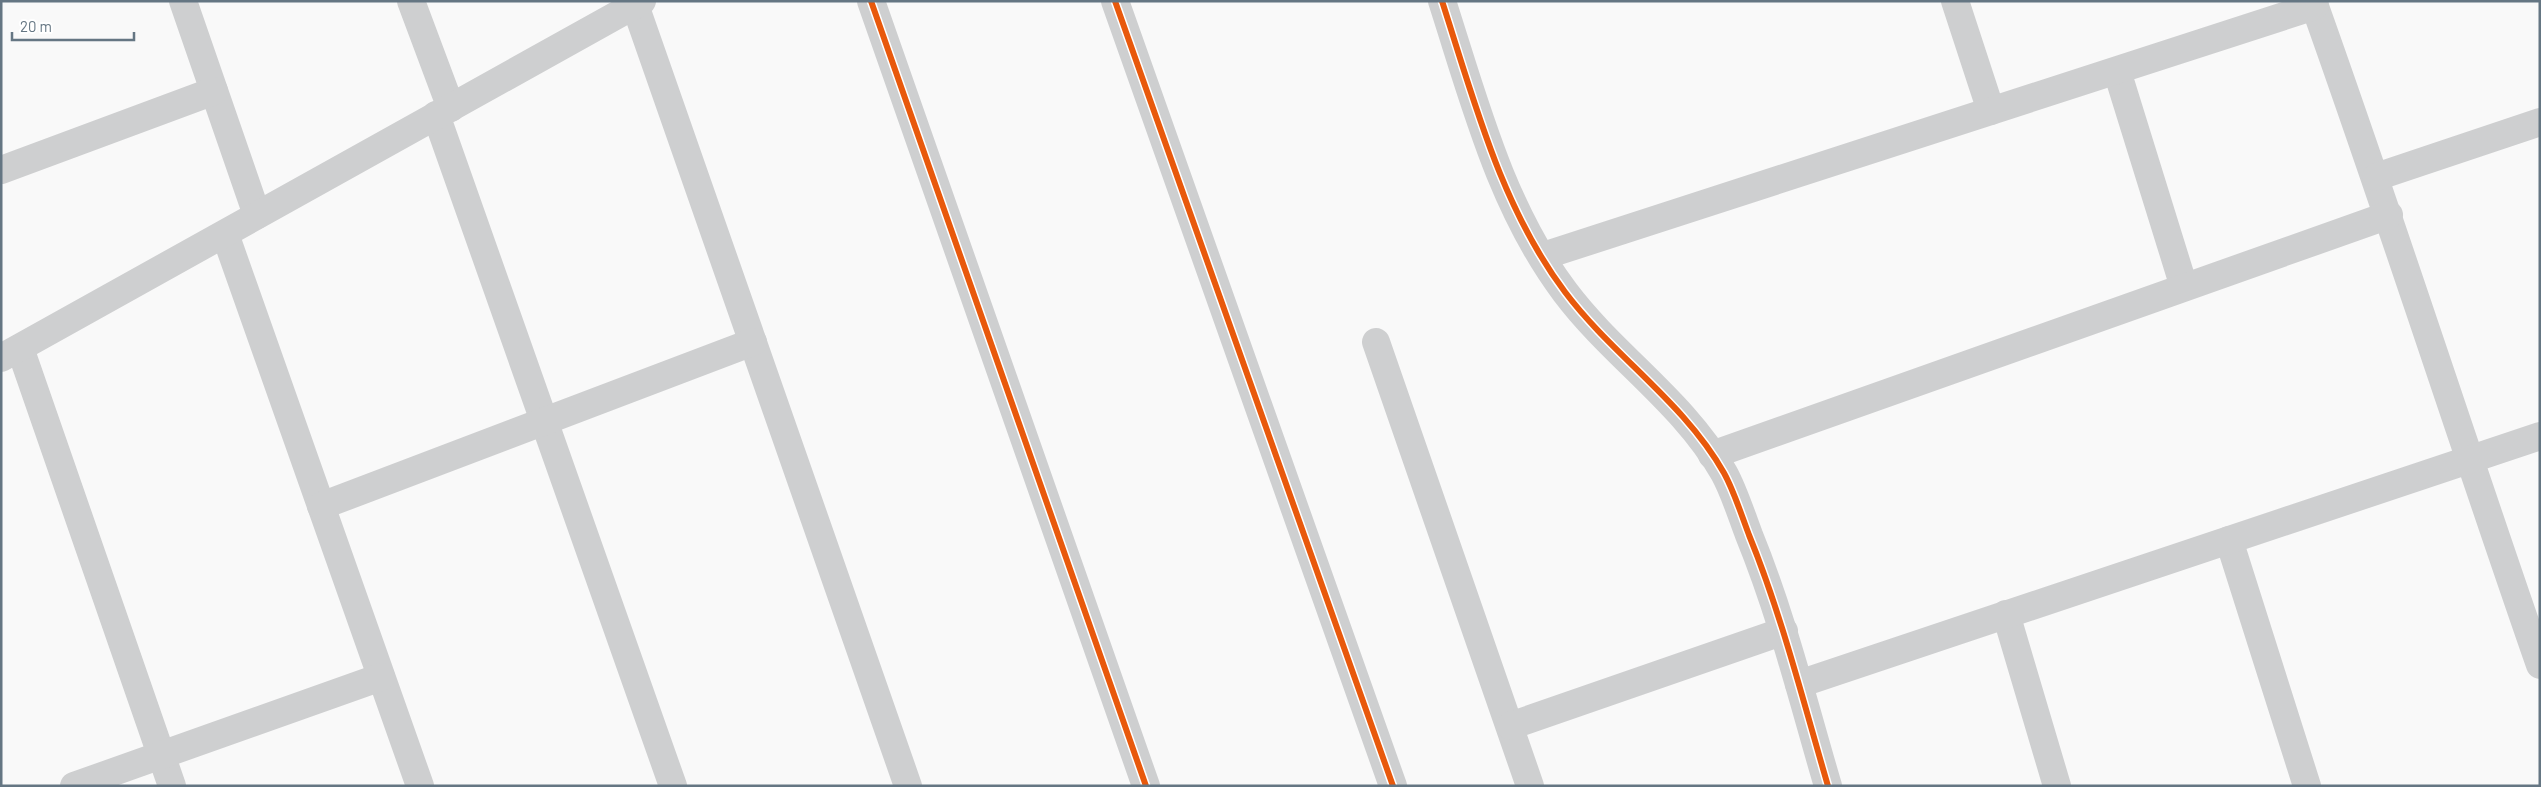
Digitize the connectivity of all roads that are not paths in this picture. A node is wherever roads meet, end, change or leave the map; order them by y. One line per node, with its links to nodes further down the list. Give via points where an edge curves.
1 (183, 1): 10 (street)
2 (411, 1): 11 (street)
3 (871, 1): 42 (street)
4 (1115, 1): 43 (street)
5 (1442, 1): 19 (street, via 1490,149 1521,220)
6 (1955, 1): 12 (street)
7 (639, 3): 11 (street); 21 (street)
8 (2314, 4): 9 (street); 15 (street)
9 (2117, 71): 12 (street); 20 (street)
10 (214, 91): 14 (street); 17 (street)
11 (444, 111): 17 (street); 24 (street)
12 (1992, 111): 19 (street)
13 (2540, 122): 15 (street)
14 (1, 170)
15 (2376, 178): 16 (street)
16 (2389, 214): 20 (street); 27 (street)
17 (257, 215): 18 (street)
18 (225, 234): 23 (street); 28 (street)
19 (1542, 256): 26 (street, via 1565,292 1623,357 1668,400)
20 (2184, 288): 26 (street)
21 (753, 342): 24 (street); 41 (street)
22 (1376, 342): 35 (street)
23 (11, 353): 36 (street)
24 (544, 421): 28 (street); 40 (street)
25 (2540, 436): 27 (street)
26 (1712, 455): 31 (street, via 1724,474)
27 (2468, 460): 29 (street); 32 (street)
28 (321, 506): 33 (street)
29 (2229, 540): 30 (street); 47 (street)
30 (2006, 614): 34 (street); 46 (street)
31 (1784, 631): 34 (street); 35 (street)
32 (2540, 665)
33 (381, 677): 36 (street); 39 (street)
34 (1799, 684): 45 (street)
35 (1510, 726): 44 (street)
36 (161, 755): 37 (street); 38 (street)
37 (74, 786)
38 (172, 786)
39 (420, 786)
40 (673, 786)
41 (908, 786)
42 (1146, 786)
43 (1393, 786)
44 (1530, 786)
45 (1828, 786)
46 (2058, 786)
47 (2307, 786)

